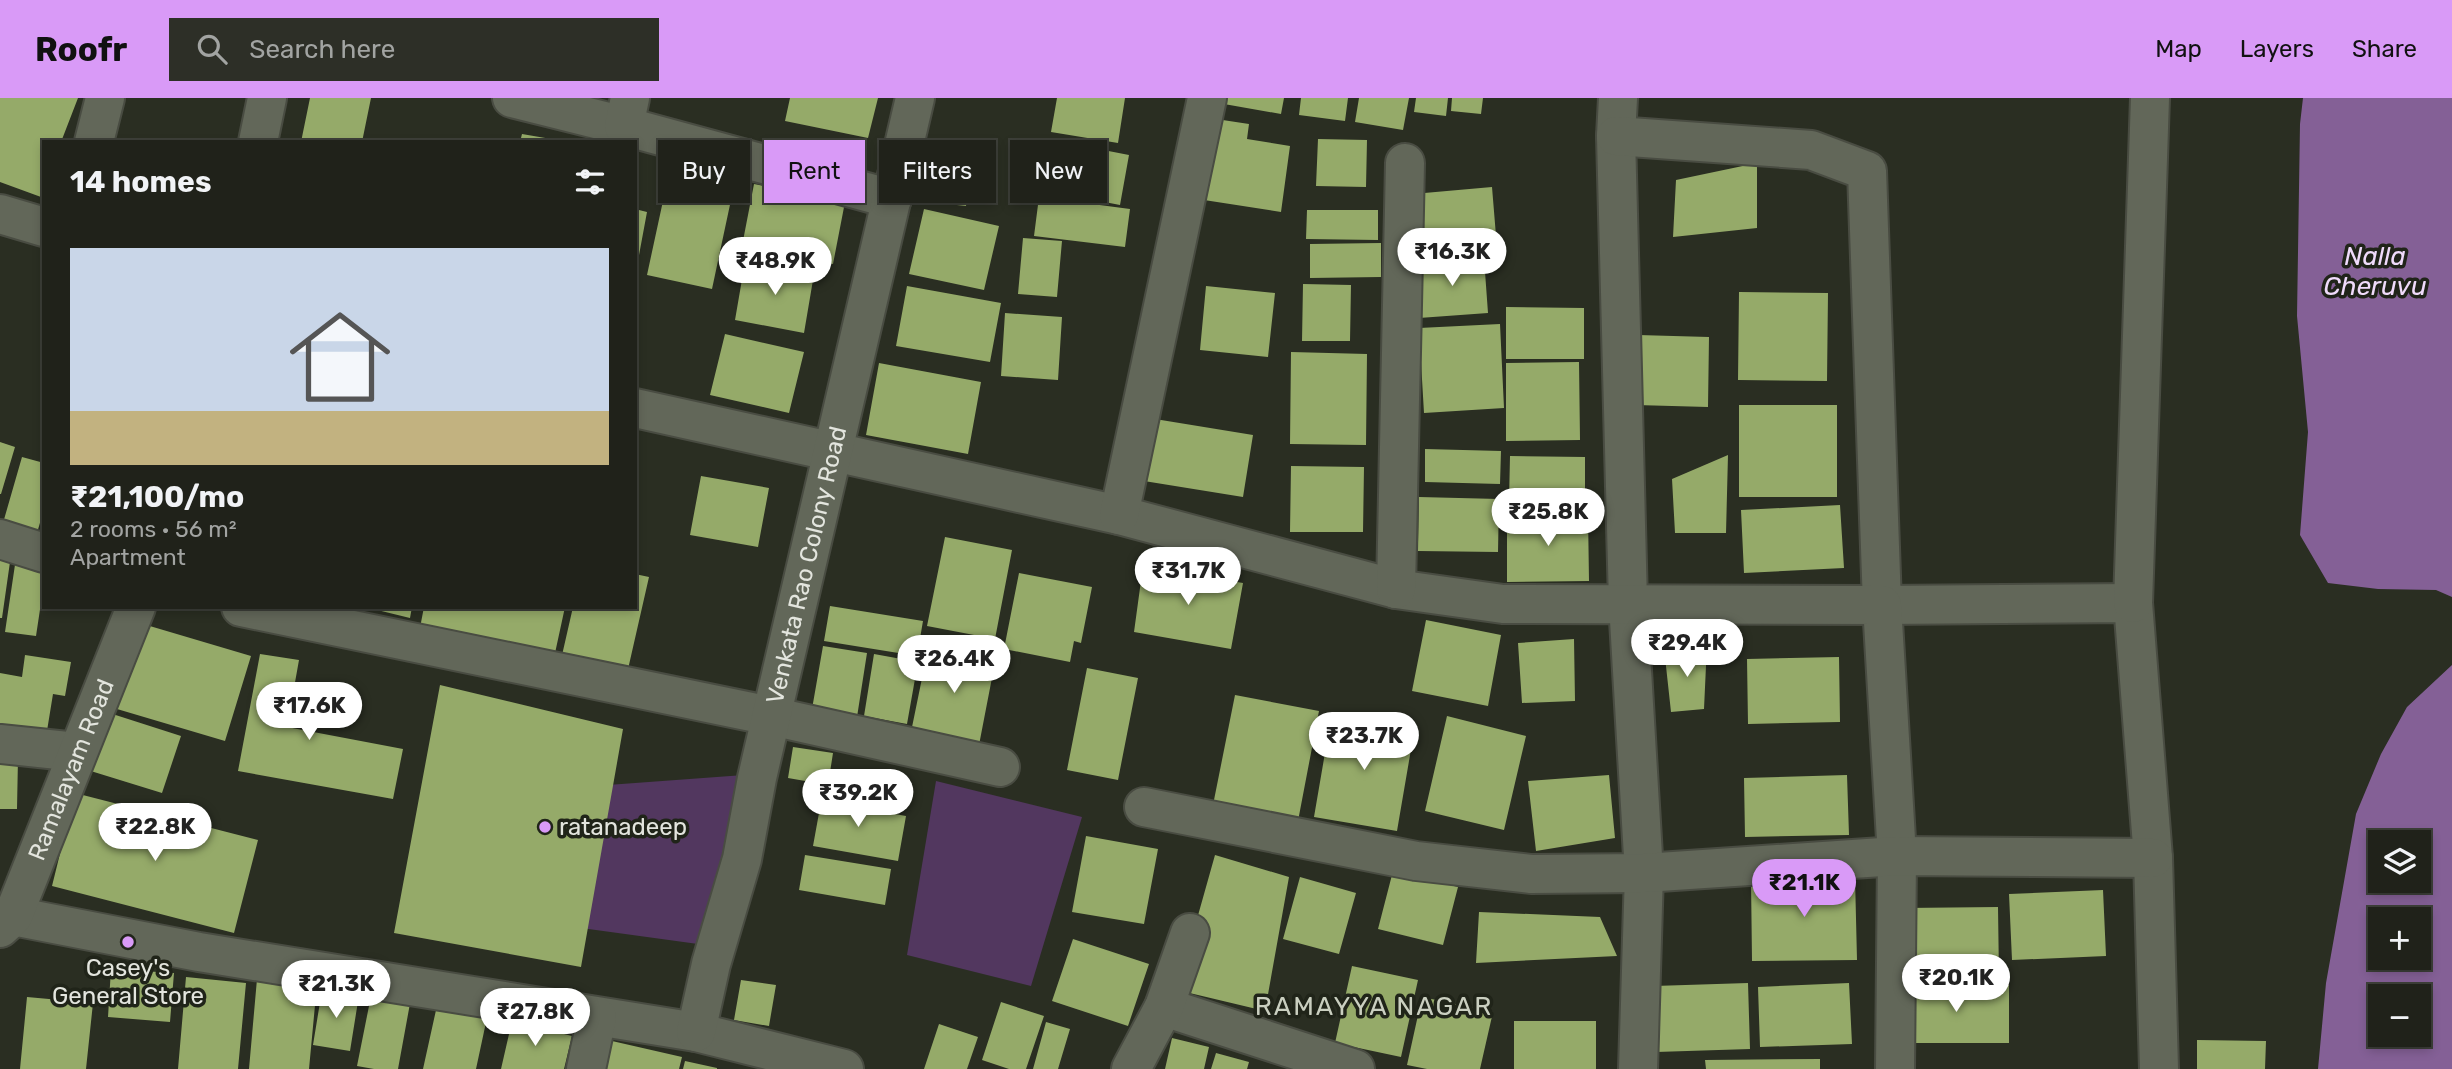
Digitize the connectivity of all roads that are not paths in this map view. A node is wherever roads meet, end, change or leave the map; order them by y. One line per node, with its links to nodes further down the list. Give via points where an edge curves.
1 (105, 98): 10 (street)
2 (267, 98): 11 (street)
3 (512, 98): 8 (street)
4 (915, 98): 12 (street, Venkata Rao Colony Road)
5 (1207, 98): 20 (street)
6 (1618, 98): 9 (street)
7 (2150, 98): 25 (street)
8 (627, 112): 14 (street)
9 (1616, 136): 24 (street); 26 (street, via 1811,150 1867,171)
10 (94, 140)
11 (258, 140)
12 (905, 140)
13 (1405, 163): 23 (street)
14 (879, 195)
15 (891, 203): 19 (street, Venkata Rao Colony Road)
16 (0, 214): 17 (street)
17 (42, 226)
18 (637, 408): 19 (street)
19 (833, 450): 20 (street); 29 (street, Venkata Rao Colony Road)
20 (1119, 515): 23 (street)
21 (0, 539): 22 (street)
22 (42, 552)
23 (1396, 589): 24 (street, via 1503,604)
24 (1628, 603): 26 (street); 36 (street)
25 (2133, 603): 26 (street); 35 (street)
26 (1882, 605): 34 (street)
27 (135, 609): 31 (street, Ramalayam Road)
28 (251, 609): 29 (street)
29 (771, 716): 32 (street); 41 (street, Venkata Rao Colony Road, via 742,859)
30 (0, 744): 31 (street)
31 (77, 752): 37 (street, Ramalayam Road)
32 (1000, 767)
33 (1144, 807): 36 (street, via 1416,861 1531,874)
34 (1897, 856): 35 (street); 36 (street); 47 (street)
35 (2154, 858): 48 (street)
36 (1644, 873): 46 (street)
37 (6, 922): 40 (street)
38 (1190, 933): 39 (street)
39 (1164, 1007): 44 (street); 45 (street)
40 (597, 1017): 41 (street); 42 (street)
41 (696, 1032): 43 (street)
42 (586, 1069)
43 (844, 1069)
44 (1131, 1069)
45 (1355, 1069)
46 (1638, 1069)
47 (1895, 1069)
48 (2159, 1069)

